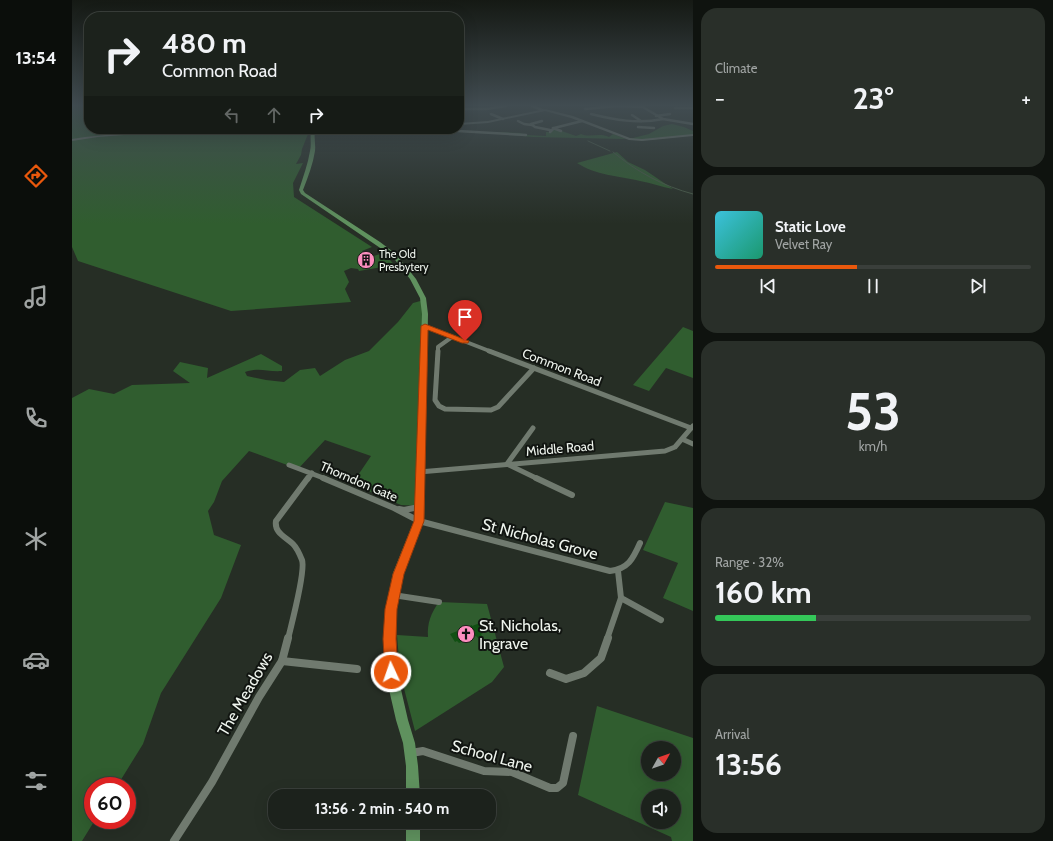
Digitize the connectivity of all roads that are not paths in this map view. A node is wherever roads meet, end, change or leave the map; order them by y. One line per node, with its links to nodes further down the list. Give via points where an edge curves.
1 (312, 145): 2 (main road, via 310,165 301,190 303,194 394,255 424,298)
2 (425, 326): 3 (street, Common Road); 11 (main road)
3 (452, 336): 4 (street, Common Road); 4 (street, via 438,347 435,400 445,409 491,410 498,407)
4 (534, 368): 5 (street, Common Road)
5 (692, 427): 7 (street, Middle Road)
6 (533, 428): 9 (street)
7 (682, 440): 8 (street); 9 (street, Middle Road, via 666,451)
8 (693, 444)
9 (507, 464): 11 (street, Middle Road); 13 (street)
10 (289, 466): 12 (street, Thorndon Gate)
11 (419, 472): 14 (main road)
12 (312, 474): 15 (street, Thorndon Gate); 23 (street, The Meadows, via 276,521 275,526 277,531 294,545 303,562 298,600)
13 (572, 494)
14 (419, 507): 15 (street, via 404,510); 16 (main road)
15 (394, 508): 16 (street, Thorndon Gate)
16 (419, 521): 18 (street, St Nicholas Grove); 19 (main road, via 398,574)
17 (640, 543): 18 (street, via 632,561)
18 (618, 571): 20 (street)
19 (394, 595): 21 (street); 27 (main road, via 391,609 391,672)
20 (621, 598): 22 (street); 25 (street, via 601,658 584,673 566,679)
21 (439, 602)
22 (661, 620)
23 (282, 661): 24 (street); 30 (street, The Meadows, via 212,782)
24 (357, 669)
25 (550, 673)
26 (574, 736): 27 (street, School Lane, via 563,783 558,788 550,788 512,772 484,771 423,751)
27 (410, 753): 28 (main road)
28 (412, 789)
29 (413, 829): 31 (main road)
30 (174, 841)
31 (413, 841)

